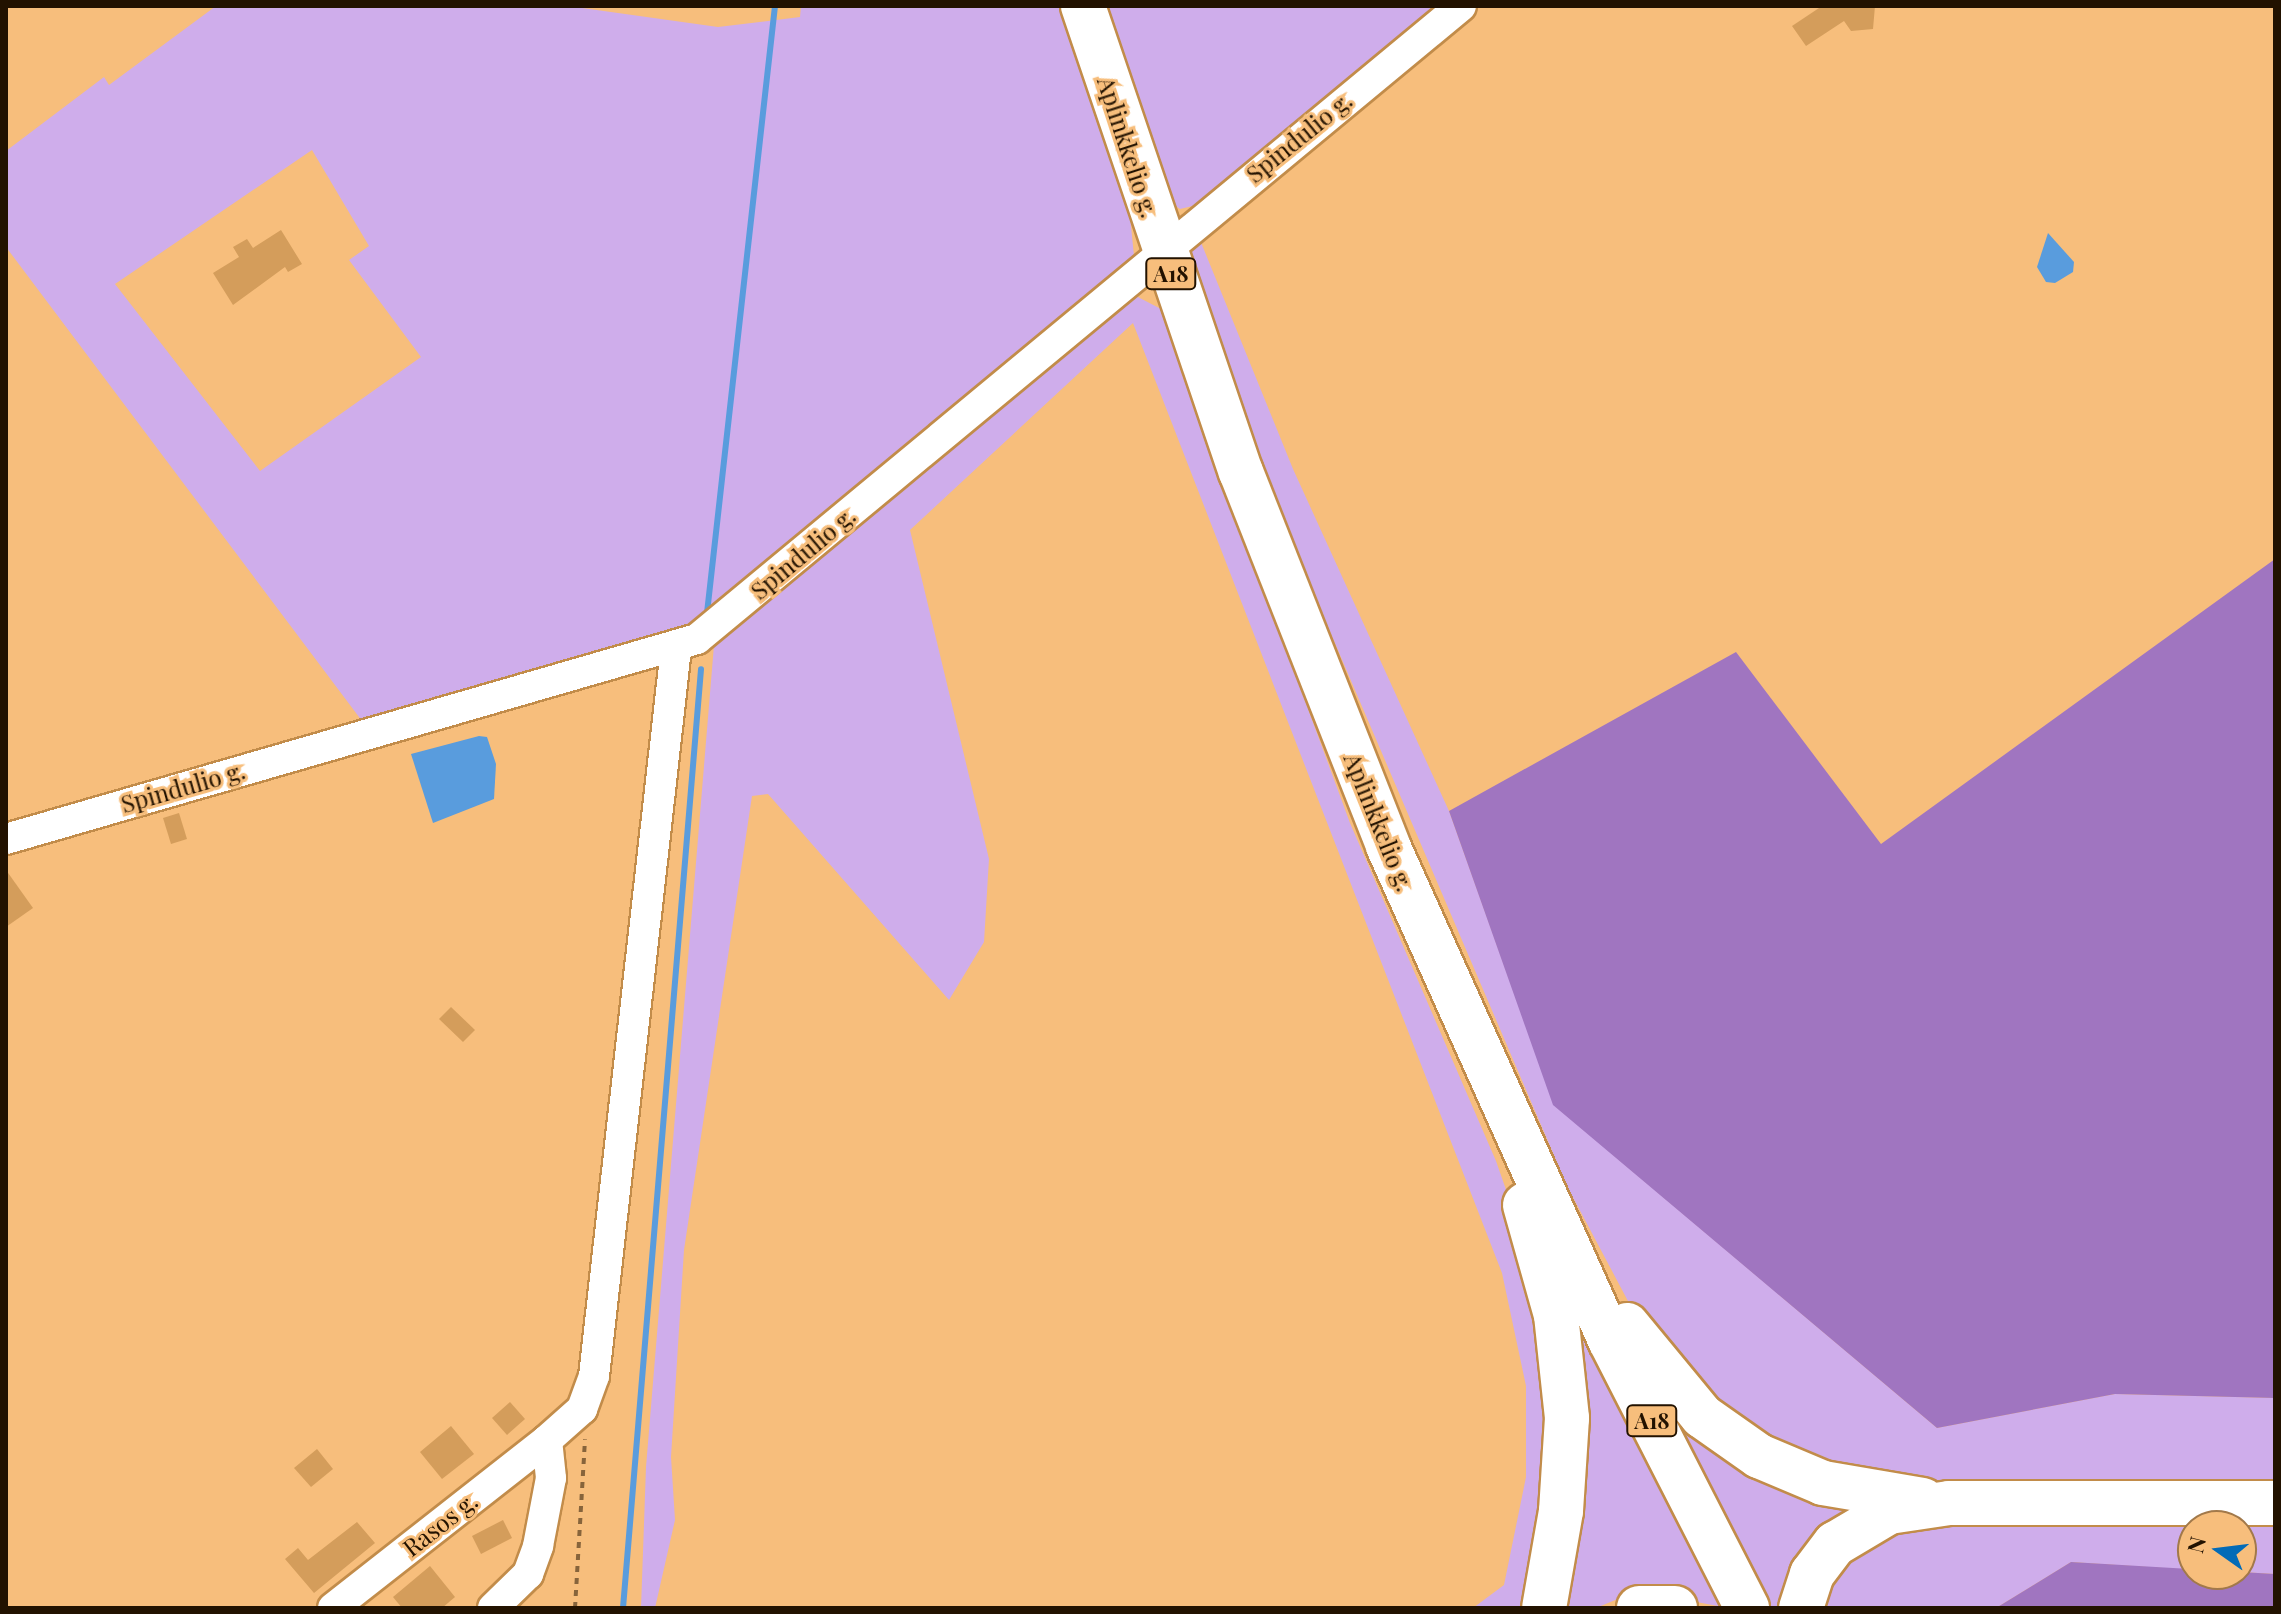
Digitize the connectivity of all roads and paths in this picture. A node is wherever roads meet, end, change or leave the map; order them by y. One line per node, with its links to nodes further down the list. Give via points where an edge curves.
1 (1083, 6): 3 (highway, Aplinkkelio g. / A18)
2 (1461, 6): 3 (street, Spindulio g.)
3 (1162, 250): 4 (street, Spindulio g., via 719,624); 6 (highway, Aplinkkelio g. / A18, via 1300,625)
4 (676, 648): 5 (street, Spindulio g.); 8 (street, via 596,1361)
5 (6, 839)
6 (1480, 1058): 7 (highway, Aplinkkelio g. / A18); 15 (highway, via 1539,1251 1564,1368 1566,1463)
7 (1562, 1232): 10 (highway, via 1670,1384 1730,1438 1823,1483); 18 (highway, Aplinkkelio g. / A18, via 1610,1340)
8 (582, 1409): 9 (street, Rasos g.); 14 (path)
9 (547, 1440): 12 (street, Rasos g.); 13 (street, via 551,1478 538,1546 528,1574)
10 (1949, 1503): 11 (highway); 19 (highway, via 1889,1512 1854,1529 1822,1558)
11 (2275, 1503)
12 (333, 1608)
13 (493, 1608)
14 (575, 1608)
15 (1544, 1608)
16 (1639, 1608): 17 (highway)
17 (1675, 1608)
18 (1747, 1608)
19 (1801, 1608)

